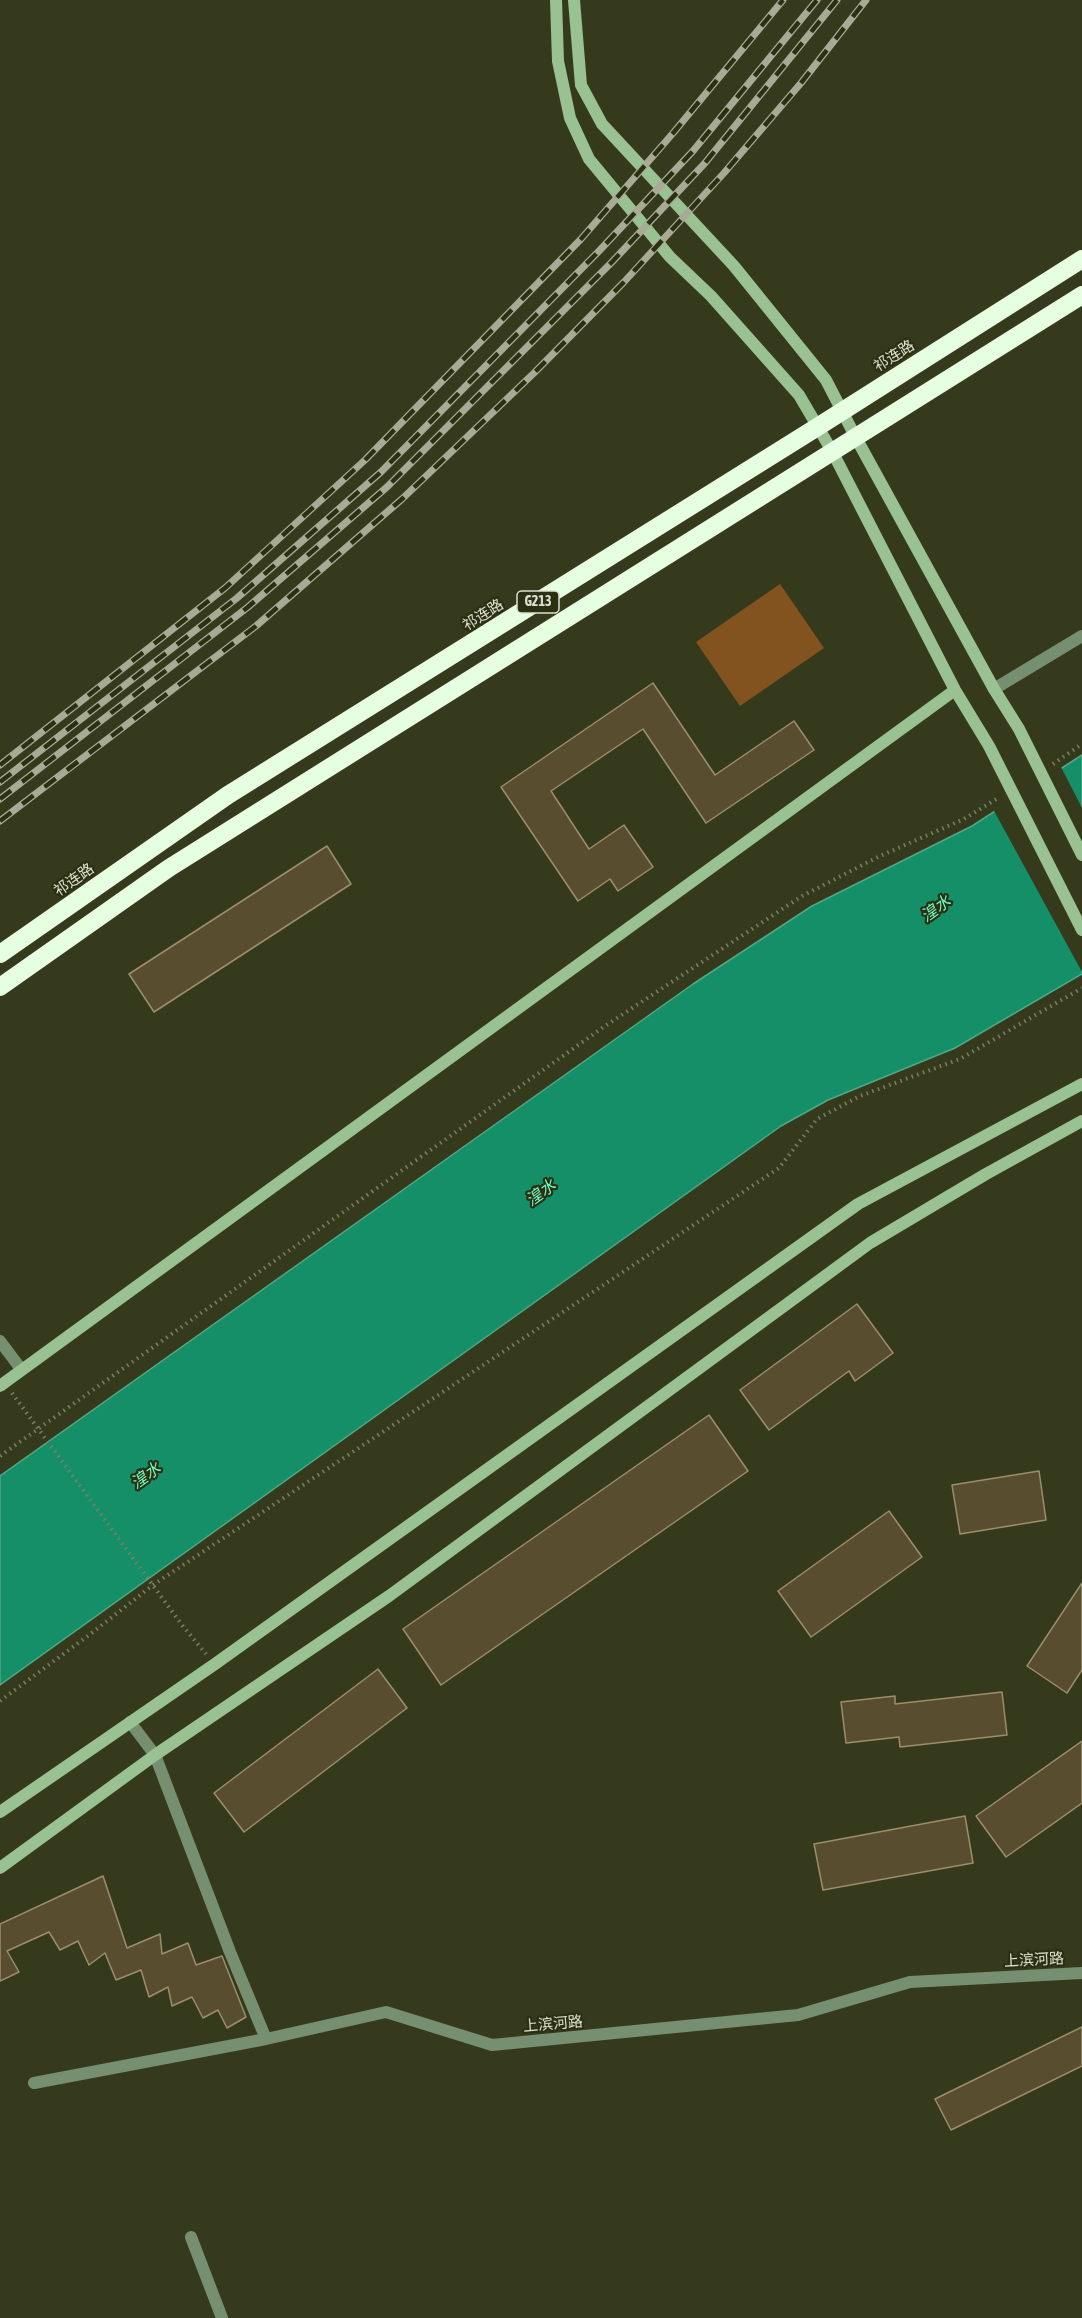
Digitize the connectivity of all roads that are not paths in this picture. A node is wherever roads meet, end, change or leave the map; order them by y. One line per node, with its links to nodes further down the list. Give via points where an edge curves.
1 (556, 0): 6 (street, via 558,61 570,118 589,159 670,257 711,296 799,395)
2 (574, 0): 5 (street, via 581,85 602,124 734,266 826,380)
3 (1082, 259): 5 (highway, 祁连路 / G213)
4 (1082, 294): 7 (highway, G213)
5 (842, 410): 6 (highway, 祁连路 / G213); 7 (street)
6 (819, 426): 8 (street); 14 (highway, 祁连路 / G213, via 228,795)
7 (855, 436): 8 (highway, G213); 10 (street)
8 (832, 451): 11 (street); 15 (highway, G213, via 169,868)
9 (1082, 636): 10 (street)
10 (994, 688): 12 (street, via 1019,729)
11 (955, 690): 13 (street, via 990,746); 19 (street)
12 (1082, 855)
13 (1082, 930)
14 (0, 954)
15 (0, 987)
16 (1082, 1084): 21 (street, via 858,1204)
17 (1082, 1121): 22 (street, via 870,1243 389,1596)
18 (0, 1341): 19 (street)
19 (21, 1369): 20 (street)
20 (2, 1384)
21 (130, 1722): 22 (street); 23 (street)
22 (155, 1755): 24 (street); 26 (street)
23 (0, 1812)
24 (0, 1868)
25 (1082, 1973): 26 (street, 上滨河路, via 910,1982 798,2015 492,2045 386,2012)
26 (266, 2039): 27 (street, 上滨河路)
27 (34, 2083)
28 (191, 2237): 29 (street)
29 (222, 2318)

